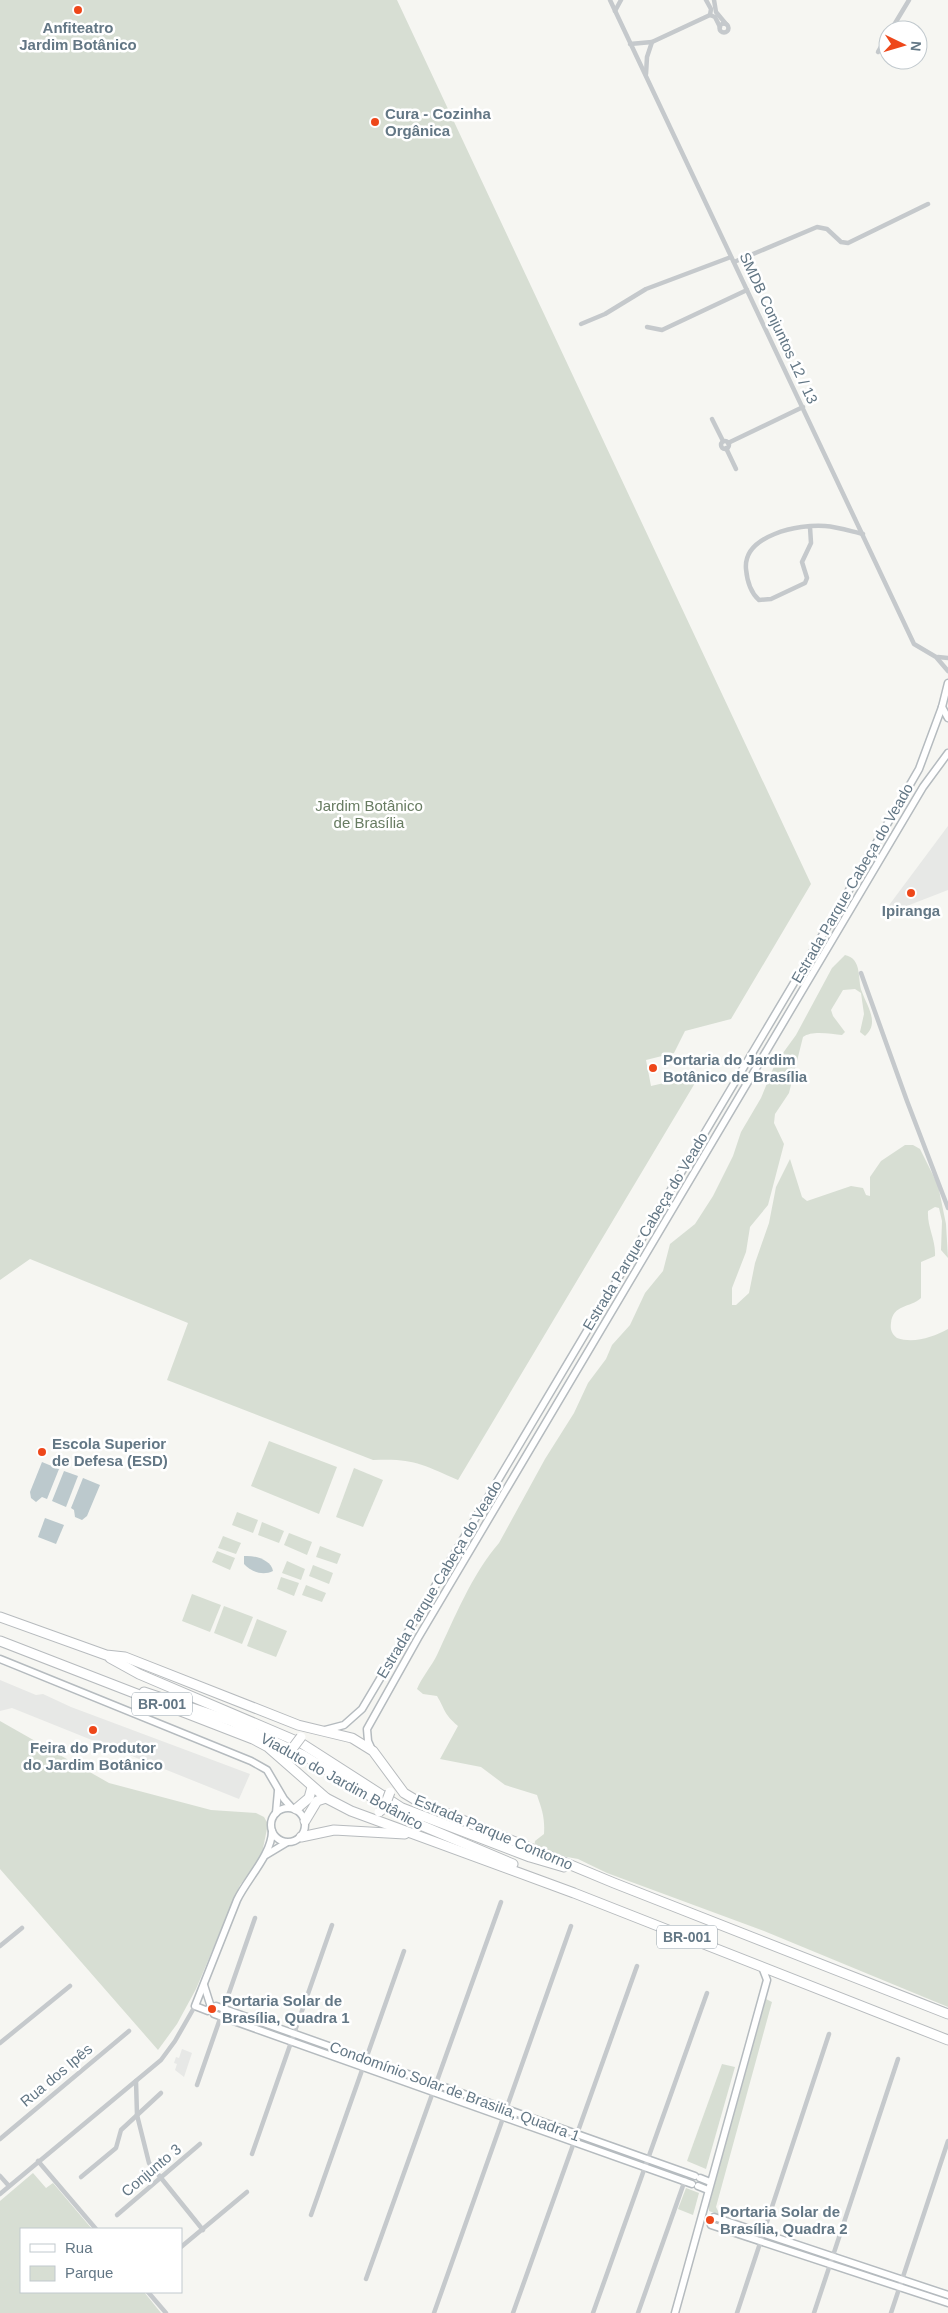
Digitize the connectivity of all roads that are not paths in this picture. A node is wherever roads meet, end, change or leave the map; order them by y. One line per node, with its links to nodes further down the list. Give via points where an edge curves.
1 (610, 0): 6 (street, SMDB Conjuntos 12 / 13)
2 (621, 0): 6 (street)
3 (706, 0): 4 (street); 7 (street, via 711,8)
4 (712, 0): 9 (street, via 716,12)
5 (909, 0): 8 (street)
6 (615, 11): 12 (street, SMDB Conjuntos 12 / 13)
7 (710, 15): 10 (street, via 715,17); 11 (street)
8 (897, 20)
9 (726, 24): 10 (street); 10 (street, via 729,28 726,32)
10 (720, 27)
11 (652, 42): 12 (street); 13 (street)
12 (630, 44): 13 (street, SMDB Conjuntos 12 / 13)
13 (645, 76): 15 (street, SMDB Conjuntos 12 / 13)
14 (928, 204): 16 (street, via 848,243 841,242 827,229 817,227)
15 (731, 257): 16 (street, SMDB Conjuntos 12 / 13); 18 (street, via 634,294 605,314)
16 (734, 262): 17 (street, SMDB Conjuntos 12 / 13)
17 (747, 290): 19 (street, via 662,330); 20 (street, SMDB Conjuntos 12 / 13)
18 (581, 324)
19 (646, 327)
20 (803, 408): 22 (street); 25 (street, SMDB Conjuntos 12 / 13)
21 (712, 419): 22 (street, via 723,441 721,447)
22 (727, 446): 23 (street)
23 (736, 469)
24 (810, 527): 24 (street, via 769,536 750,549 747,574 754,594 760,600 771,599 808,578 802,562 811,543); 25 (street, via 827,526)
25 (863, 534): 26 (street, SMDB Conjuntos 12 / 13, via 914,644)
26 (936, 657): 27 (street, SMDB Conjuntos 12 / 13); 28 (street, SMDB Conjuntos 12 / 13)
27 (948, 658)
28 (948, 671)
29 (948, 683): 30 (street, Estrada Parque Cabeça do Veado)
30 (942, 708): 31 (street); 35 (street, Estrada Parque Cabeça do Veado, via 925,756 899,804)
31 (948, 718)
32 (948, 753): 36 (street, Estrada Parque Cabeça do Veado, via 924,787)
33 (861, 973): 34 (street)
34 (948, 1208)
35 (509, 1459): 36 (street); 37 (street, Estrada Parque Cabeça do Veado)
36 (520, 1466): 38 (street, Estrada Parque Cabeça do Veado)
37 (503, 1470): 38 (street); 44 (street, Estrada Parque Cabeça do Veado, via 362,1709 344,1725)
38 (514, 1476): 45 (street, Estrada Parque Cabeça do Veado, via 373,1716 367,1729)
39 (0, 1617): 41 (highway, Estrada Parque Contorno / BR-001)
40 (0, 1641): 43 (highway, Estrada Parque Contorno / BR-001)
41 (106, 1655): 44 (highway, Estrada Parque Contorno / BR-001, via 125,1658 276,1717); 60 (highway, Viaduto do Jardim Botânico, via 140,1674 292,1738 420,1816 530,1858)
42 (0, 1659): 49 (street, via 251,1761 267,1770)
43 (116, 1686): 46 (highway, Estrada Parque Contorno / BR-001, via 252,1739 268,1747); 61 (highway, Viaduto do Jardim Botânico, via 158,1695 232,1721 303,1755 411,1821 548,1878)
44 (322, 1731): 45 (highway, Estrada Parque Contorno / BR-001, via 352,1738); 46 (highway, bridge, via 301,1737 292,1749 291,1758)
45 (372, 1751): 47 (highway, Estrada Parque Contorno / BR-001)
46 (297, 1774): 48 (highway, Estrada Parque Contorno / BR-001)
47 (389, 1775): 53 (highway, bridge, via 390,1792 384,1808); 60 (highway, Estrada Parque Contorno / BR-001, via 404,1793 418,1802)
48 (312, 1787): 50 (highway, Estrada Parque Contorno / BR-001); 51 (highway, via 309,1798)
49 (278, 1788): 51 (street); 52 (street)
50 (326, 1798): 53 (highway, Estrada Parque Contorno / BR-001); 54 (highway, via 317,1801)
51 (294, 1809): 52 (street, via 284,1808); 54 (street)
52 (276, 1813): 55 (street)
53 (366, 1816): 57 (highway, Estrada Parque Contorno / BR-001)
54 (305, 1821): 56 (street, via 306,1828)
55 (272, 1831): 58 (street, via 277,1839); 59 (street)
56 (301, 1837): 57 (highway, via 334,1830); 58 (street)
57 (424, 1837): 61 (highway, Estrada Parque Contorno / BR-001)
58 (286, 1843): 59 (street)
59 (263, 1858): 73 (street, via 237,1900)
60 (592, 1874): 80 (highway, Estrada Parque Contorno / BR-001)
61 (591, 1900): 70 (highway, Estrada Parque Contorno / BR-001)
62 (501, 1902): 93 (street)
63 (255, 1918): 78 (street)
64 (332, 1925): 83 (street)
65 (572, 1926): 96 (street)
66 (22, 1928): 67 (street)
67 (0, 1946)
68 (404, 1951): 89 (street)
69 (637, 1966): 99 (street)
70 (762, 1966): 71 (highway, Estrada Parque Contorno / BR-001); 72 (street)
71 (777, 1972): 72 (street); 85 (highway, Estrada Parque Contorno / BR-001)
72 (767, 1980): 114 (street)
73 (204, 1985): 76 (street); 77 (street)
74 (70, 1986): 87 (street)
75 (707, 1993): 105 (street)
76 (212, 2004): 78 (street, Condomínio Solar de Brasilia, Quadra 1); 79 (street)
77 (195, 2006): 79 (street, Condomínio Solar de Brasilia, Quadra 1); 91 (street, via 168,2053)
78 (224, 2009): 81 (street); 83 (street, Condomínio Solar de Brasilia, Quadra 1)
79 (209, 2012): 81 (street, Condomínio Solar de Brasilia, Quadra 1)
80 (948, 2014)
81 (221, 2016): 86 (street, Condomínio Solar de Brasilia, Quadra 1); 92 (street)
82 (129, 2031): 100 (street, Rua dos Ipês)
83 (294, 2034): 86 (street); 89 (street, Condomínio Solar de Brasilia, Quadra 1)
84 (829, 2034): 126 (street)
85 (948, 2040)
86 (292, 2041): 90 (street, Condomínio Solar de Brasilia, Quadra 1); 104 (street)
87 (0, 2043)
88 (898, 2059): 129 (street)
89 (366, 2060): 90 (street); 93 (street, Condomínio Solar de Brasilia, Quadra 1)
90 (363, 2067): 94 (street, Condomínio Solar de Brasilia, Quadra 1); 121 (street)
91 (136, 2081): 97 (street); 106 (street)
92 (197, 2084)
93 (436, 2084): 94 (street); 96 (street, Condomínio Solar de Brasilia, Quadra 1)
94 (433, 2092): 98 (street, Condomínio Solar de Brasilia, Quadra 1); 131 (street)
95 (161, 2093): 97 (street)
96 (506, 2109): 98 (street); 99 (street, Condomínio Solar de Brasilia, Quadra 1)
97 (137, 2115): 110 (street, via 118,2135 116,2148); 112 (street, via 149,2163)
98 (504, 2117): 102 (street, Condomínio Solar de Brasilia, Quadra 1); 138 (street)
99 (577, 2134): 102 (street); 105 (street, Condomínio Solar de Brasilia, Quadra 1)
100 (0, 2139)
101 (948, 2141): 132 (street)
102 (574, 2142): 107 (street, Condomínio Solar de Brasilia, Quadra 1); 139 (street)
103 (200, 2144): 112 (street, Conjunto 3)
104 (252, 2154)
105 (648, 2160): 107 (street); 108 (street, Condomínio Solar de Brasilia, Quadra 1)
106 (38, 2161): 116 (street); 124 (street)
107 (645, 2167): 113 (street, Condomínio Solar de Brasilia, Quadra 1); 140 (street)
108 (687, 2174): 111 (street, Condomínio Solar de Brasilia, Quadra 1); 113 (street)
109 (0, 2176): 116 (street)
110 (81, 2177)
111 (699, 2178): 114 (street, Condomínio Solar de Brasilia, Quadra 1); 115 (street)
112 (161, 2179): 120 (street, Conjunto 3); 125 (street)
113 (685, 2181): 115 (street, Condomínio Solar de Brasilia, Quadra 1); 141 (street)
114 (710, 2182): 117 (street)
115 (696, 2185): 117 (street, Condomínio Solar de Brasilia, Quadra 1)
116 (9, 2186): 118 (street)
117 (708, 2190): 122 (street)
118 (1, 2192)
119 (247, 2192): 125 (street)
120 (117, 2215)
121 (311, 2215)
122 (711, 2216): 123 (street); 123 (street); 126 (street)
123 (708, 2224): 127 (street); 142 (street)
124 (95, 2228)
125 (203, 2230): 128 (street)
126 (763, 2234): 127 (street); 129 (street)
127 (761, 2242): 130 (street); 143 (street)
128 (182, 2246)
129 (833, 2257): 130 (street); 132 (street)
130 (830, 2264): 133 (street); 144 (street)
131 (366, 2279)
132 (902, 2279): 133 (street); 135 (street)
133 (899, 2287): 136 (street); 145 (street)
134 (149, 2293): 137 (street)
135 (948, 2295)
136 (948, 2303)
137 (166, 2313)
138 (434, 2313)
139 (513, 2313)
140 (593, 2313)
141 (638, 2313)
142 (675, 2313)
143 (737, 2313)
144 (814, 2313)
145 (891, 2313)

